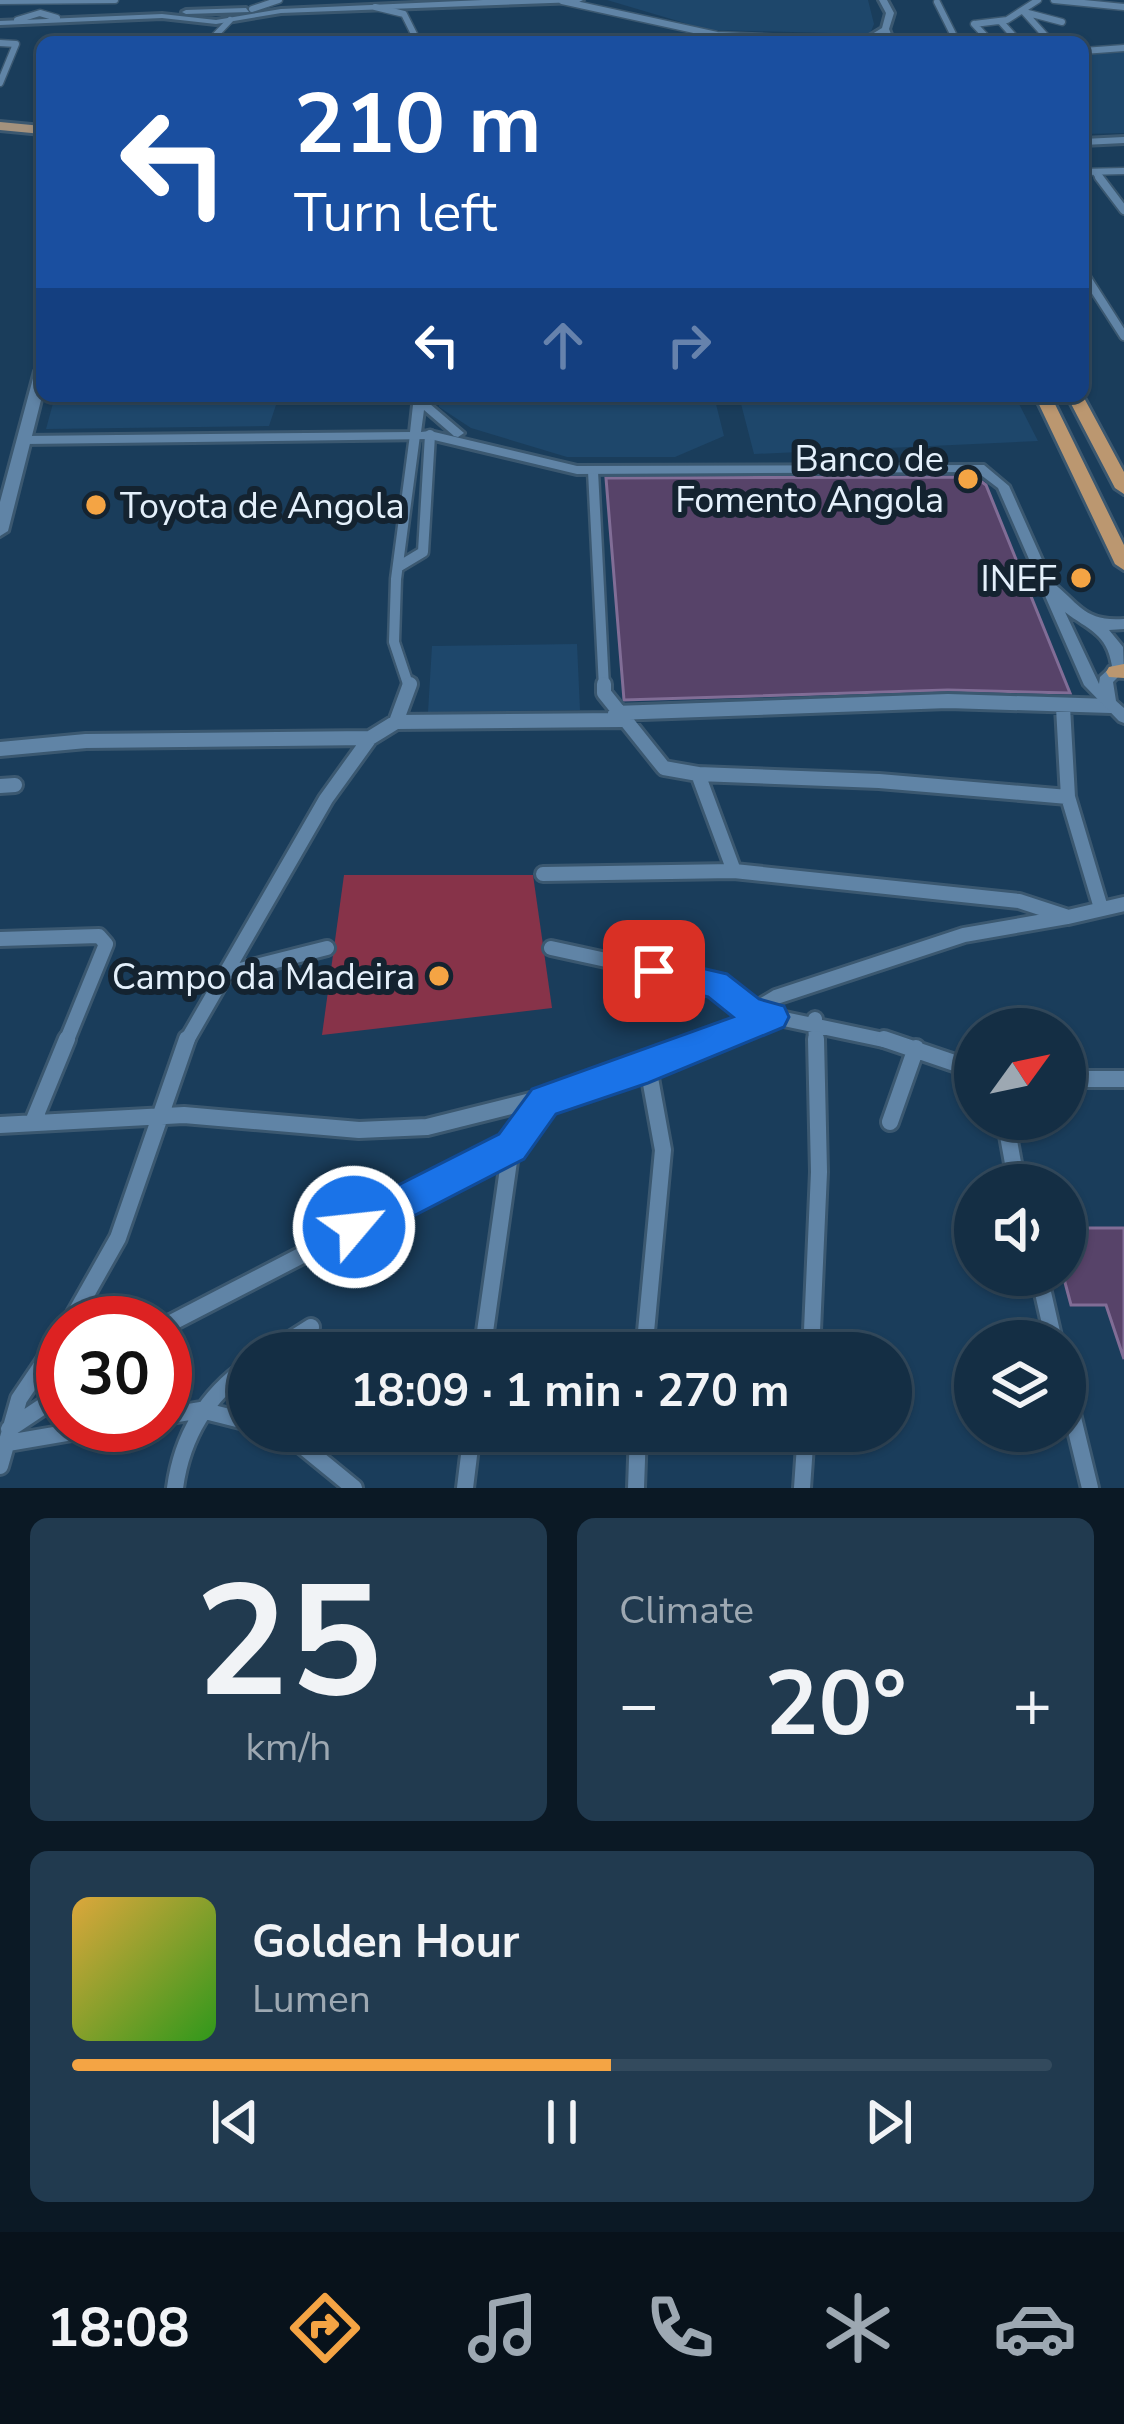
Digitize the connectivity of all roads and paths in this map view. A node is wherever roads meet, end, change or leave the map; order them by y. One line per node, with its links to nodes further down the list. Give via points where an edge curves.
1 (115, 0): 11 (street)
2 (279, 0): 18 (street); 19 (street)
3 (459, 0): 18 (street)
4 (533, 0): 12 (street); 15 (street)
5 (579, 0): 12 (street)
6 (602, 0): 20 (street)
7 (879, 0): 28 (street)
8 (895, 0): 28 (street)
9 (1038, 0): 22 (street)
10 (1054, 0): 17 (street)
11 (46, 1): 14 (street); 23 (street)
12 (558, 1): 20 (street)
13 (938, 1): 41 (street)
14 (0, 2)
15 (429, 4): 16 (street); 25 (street)
16 (368, 7): 24 (street); 25 (street)
17 (1124, 7)
18 (292, 8): 19 (street)
19 (252, 9): 24 (street)
20 (618, 9): 33 (street)
21 (208, 11): 24 (street); 26 (street); 29 (street, via 196,15)
22 (1026, 12): 31 (street); 32 (street); 44 (street)
23 (40, 13): 26 (street); 27 (street)
24 (229, 15): 29 (street); 35 (street)
25 (406, 16): 36 (street)
26 (57, 18): 27 (street)
27 (17, 20): 30 (street)
28 (887, 20): 39 (street); 40 (street)
29 (200, 21): 30 (street); 34 (street)
30 (0, 22)
31 (1000, 22): 42 (street, via 974,24); 43 (street)
32 (1062, 22)
33 (683, 28): 37 (street); 38 (street)
34 (210, 36)
35 (214, 36)
36 (415, 36)
37 (694, 36)
38 (735, 36)
39 (873, 36)
40 (889, 36)
41 (954, 36)
42 (985, 36)
43 (1013, 36)
44 (1046, 36)
45 (0, 43): 49 (street, via 16,44)
46 (1124, 49): 47 (street)
47 (1089, 51)
48 (0, 56): 49 (street)
49 (11, 56): 50 (street)
50 (0, 82)
51 (36, 119): 52 (main road)
52 (0, 122): 53 (main road)
53 (36, 129)
54 (1089, 143): 55 (main road)
55 (1124, 143): 56 (main road)
56 (1089, 144)
57 (1124, 171): 59 (street)
58 (1089, 172): 59 (street)
59 (1095, 172): 60 (street)
60 (1124, 210)
61 (1089, 281): 62 (street)
62 (1124, 336)
63 (36, 396): 70 (main road)
64 (424, 402): 68 (street)
65 (426, 402): 69 (street)
66 (1046, 402): 74 (highway)
67 (1079, 402): 71 (highway)
68 (423, 430): 69 (street); 70 (street); 72 (street); 75 (street); 75 (street, via 423,552)
69 (458, 433): 77 (street, via 580,465 988,464 1010,483 1054,592)
70 (26, 437): 73 (main road)
71 (1119, 469)
72 (593, 471): 78 (street, via 985,470 1004,486); 83 (street, via 604,693)
73 (0, 531)
74 (1124, 564)
75 (398, 567): 84 (street, via 394,642 411,682)
76 (1124, 624): 77 (street)
77 (1097, 625): 78 (street, via 1075,631); 79 (street, via 1116,647)
78 (1076, 652): 79 (street, via 1093,666); 80 (street)
79 (1120, 671): 82 (street, via 1105,686)
80 (1091, 685): 81 (street); 82 (street)
81 (1063, 707): 82 (street, via 1077,702); 83 (street, via 948,700); 88 (street)
82 (1120, 713)
83 (618, 716): 84 (street); 87 (street, via 670,772)
84 (396, 722): 85 (street)
85 (370, 738): 86 (street); 97 (street)
86 (0, 749)
87 (698, 774): 88 (street); 89 (street)
88 (1068, 797): 92 (street)
89 (734, 871): 90 (street); 93 (street, via 1019,902)
90 (543, 874)
91 (1124, 904): 92 (street)
92 (1100, 908): 93 (street)
93 (1068, 917): 98 (street, via 964,935)
94 (0, 938): 108 (street, via 99,935 106,944)
95 (327, 948): 97 (street)
96 (551, 948): 98 (street, via 716,984)
97 (221, 975): 107 (street)
98 (751, 1012): 99 (street)
99 (772, 1017): 100 (street); 103 (street)
100 (815, 1019): 101 (street); 118 (street)
101 (916, 1048): 102 (street); 109 (street)
102 (954, 1062)
103 (648, 1067): 106 (street); 117 (street, via 663,1150)
104 (1086, 1079): 105 (street)
105 (1124, 1079)
106 (544, 1101): 107 (street, via 389,1130); 111 (street)
107 (156, 1115): 108 (street); 112 (street, via 118,1238)
108 (33, 1122): 110 (street)
109 (890, 1122)
110 (0, 1125)
111 (511, 1147): 113 (street); 116 (street)
112 (85, 1296)
113 (192, 1312)
114 (311, 1328): 115 (street)
115 (304, 1332)
116 (485, 1332)
117 (646, 1332)
118 (813, 1332)
119 (36, 1374): 126 (street)
120 (228, 1385): 121 (street)
121 (201, 1410): 122 (street); 124 (street); 133 (street)
122 (192, 1412)
123 (36, 1415): 126 (street)
124 (228, 1417)
125 (36, 1436): 126 (street)
126 (4, 1440): 132 (street)
127 (309, 1452): 134 (street)
128 (469, 1452): 135 (street)
129 (637, 1452): 136 (street)
130 (805, 1452): 137 (street)
131 (1081, 1452): 138 (street)
132 (0, 1466)
133 (175, 1488)
134 (354, 1488)
135 (465, 1488)
136 (636, 1488)
137 (802, 1488)
138 (1090, 1488)

